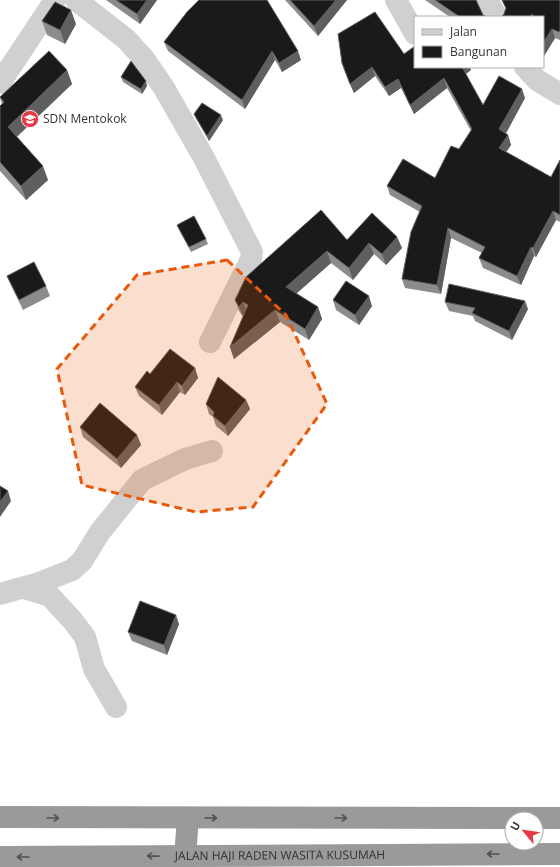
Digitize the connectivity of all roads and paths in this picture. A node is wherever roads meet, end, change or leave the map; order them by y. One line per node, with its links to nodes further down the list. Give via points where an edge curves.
1 (55, 0): 8 (street)
2 (76, 0): 10 (street, via 126,39 145,60 204,158 252,252 251,259)
3 (396, 0): 6 (street)
4 (487, 0): 5 (street)
5 (495, 16)
6 (414, 32)
7 (526, 68): 9 (street, via 537,80)
8 (3, 70)
9 (560, 94)
10 (210, 342)
11 (212, 451): 12 (street, via 186,459 142,480 100,532 82,561 64,574)
12 (24, 588): 13 (street); 14 (street, via 50,596 73,621 84,637 94,669)
13 (0, 594)
14 (116, 707)
15 (0, 817): 16 (highway, one-way to 16)
16 (188, 818): 17 (highway, one-way to 17); 19 (highway)
17 (560, 818)
18 (560, 854): 19 (highway, JALAN HAJI RADEN WASITA KUSUMAH, one-way to 19)
19 (185, 856): 20 (highway, JALAN HAJI RADEN WASITA KUSUMAH, one-way to 20)
20 (0, 857)

